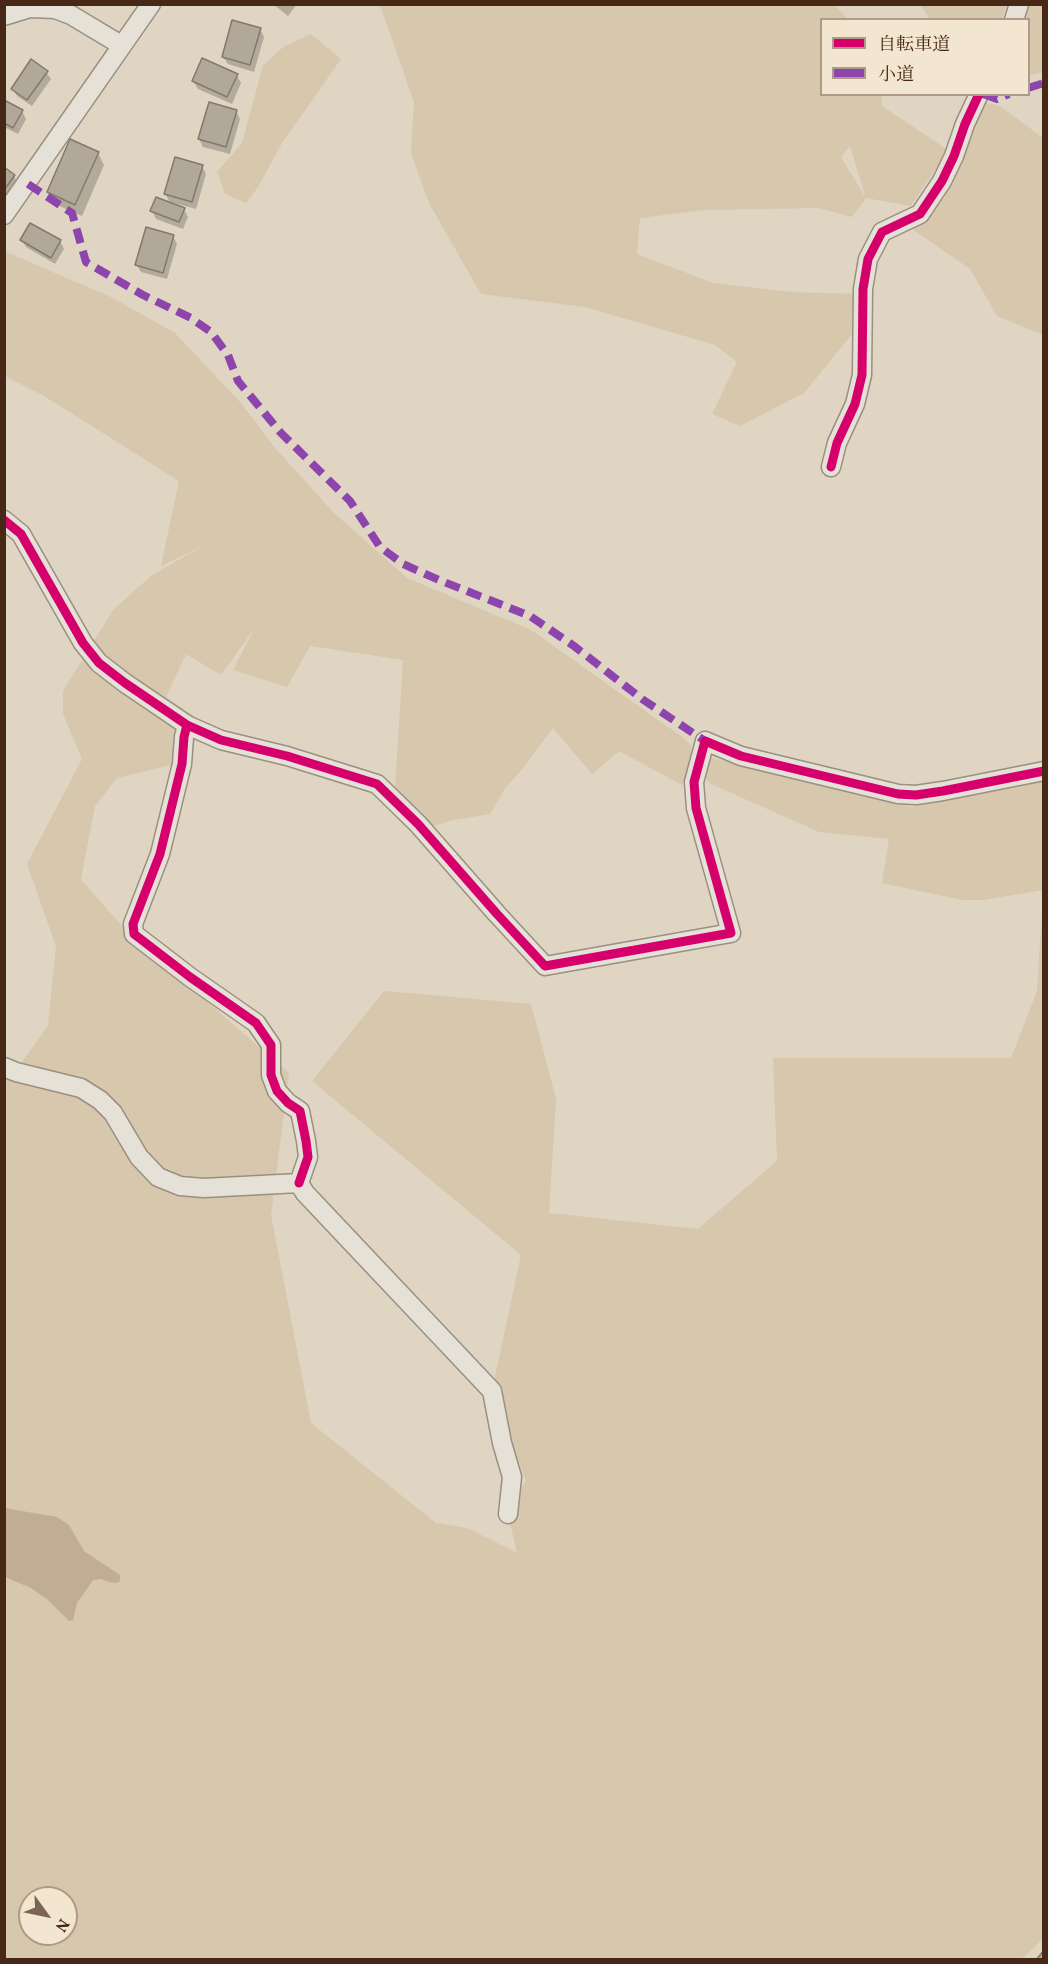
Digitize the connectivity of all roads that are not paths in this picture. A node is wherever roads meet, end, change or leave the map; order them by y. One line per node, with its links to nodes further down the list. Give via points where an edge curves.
1 (151, 4): 3 (street)
2 (4, 16): 3 (street, via 30,8 55,9)
3 (121, 45): 5 (street)
4 (979, 96): 6 (street, via 942,181 920,214 882,232 868,259 863,289 862,375)
5 (4, 215)
6 (831, 467)
7 (4, 520): 8 (street, via 21,534 83,643 99,663)
8 (187, 725): 9 (street, via 221,740 377,784 545,966 731,933 696,808 694,782 705,741 741,756 898,794 943,791); 11 (street, via 182,764 160,854 133,924 134,934 256,1023 271,1045 271,1075 277,1091 300,1111 306,1141 308,1157)
9 (1044, 771)
10 (4, 1066): 11 (street, via 81,1088 100,1100 113,1113 139,1157 158,1177 180,1186)
11 (298, 1182): 12 (street, via 492,1392 512,1477)
12 (508, 1514)

